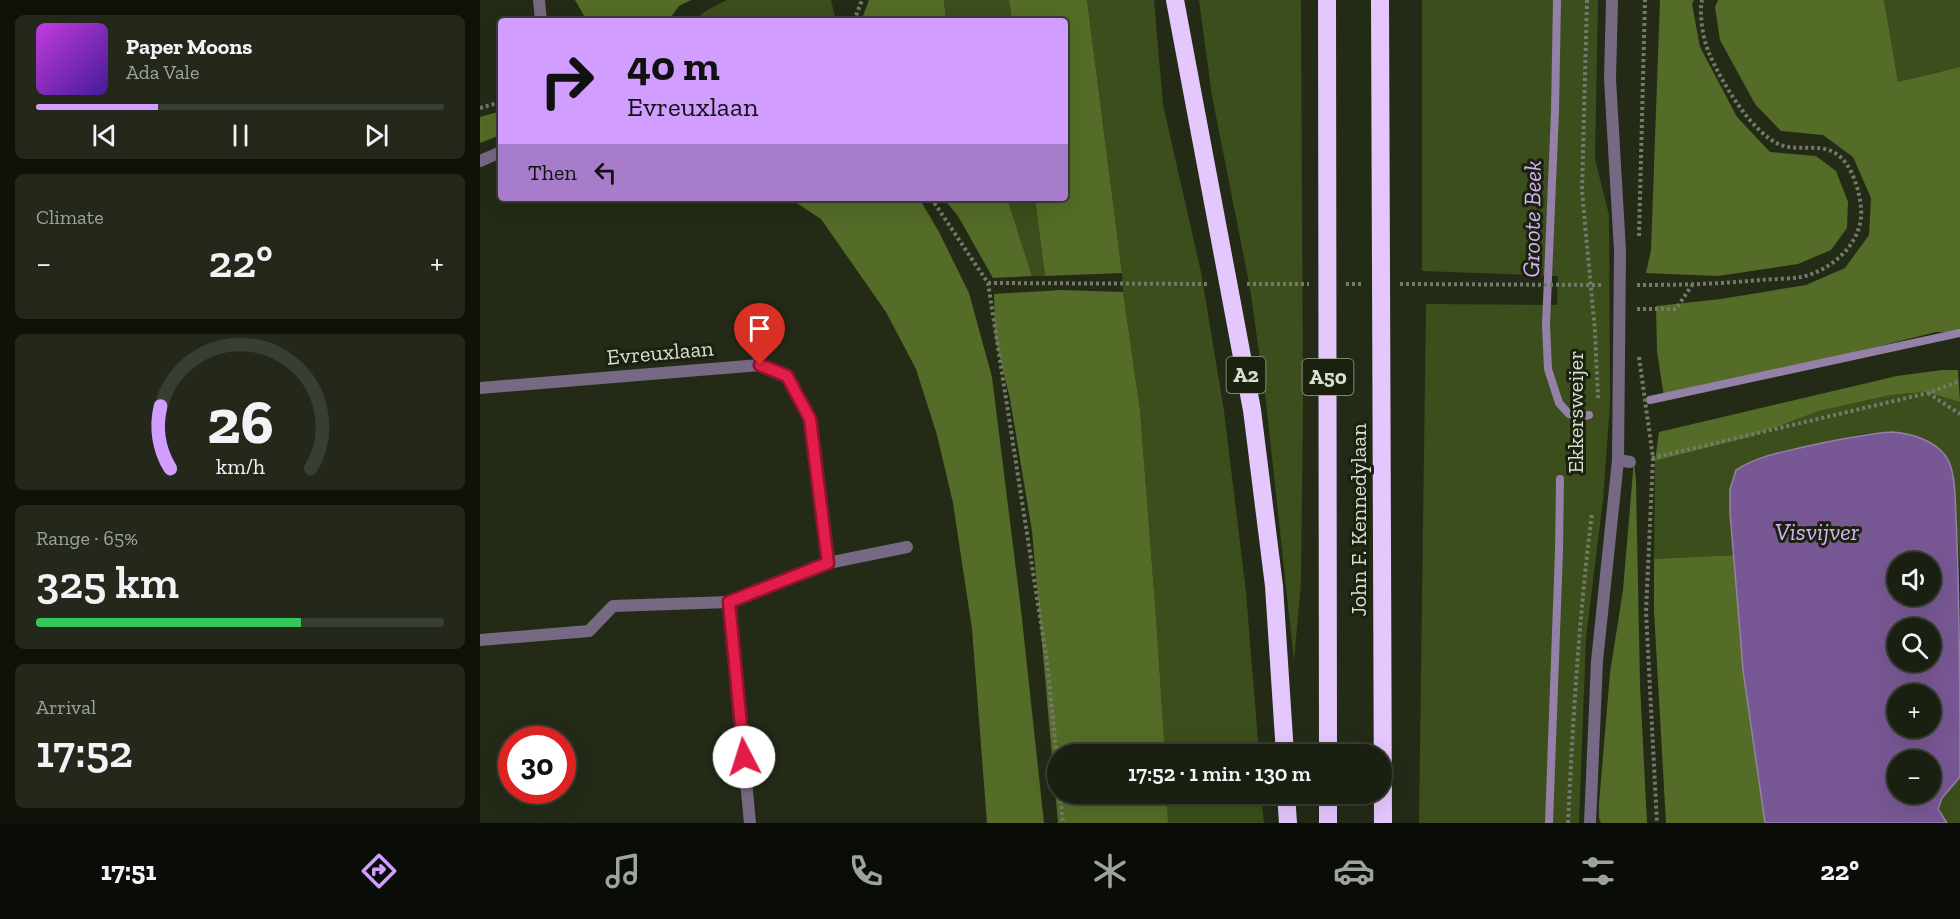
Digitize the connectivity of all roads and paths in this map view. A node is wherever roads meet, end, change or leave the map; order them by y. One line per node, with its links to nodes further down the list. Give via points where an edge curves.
1 (539, 0): 11 (street)
2 (862, 0): 12 (path)
3 (1175, 0): 40 (highway, A2, via 1252,410 1274,586)
4 (1327, 0): 41 (highway, John F. Kennedylaan / A50)
5 (1380, 0): 16 (highway, John F. Kennedylaan / A50)
6 (1392, 0): 16 (highway, A50)
7 (1587, 0): 31 (path, Ekkersweijer, via 1582,191)
8 (1612, 0): 51 (street, Ekkersweijer, via 1610,79 1620,251 1624,461 1597,661)
9 (1645, 0): 19 (path)
10 (1702, 0): 24 (path, via 1708,52 1745,115 1762,134 1781,145 1820,147 1838,154 1855,180 1862,217 1859,233 1851,245 1823,269 1801,277)
11 (541, 18)
12 (855, 18)
13 (498, 103): 14 (path)
14 (480, 108)
15 (498, 153): 17 (street)
16 (1381, 155): 49 (highway, John F. Kennedylaan / A50)
17 (480, 161)
18 (933, 201): 21 (path)
19 (1639, 245)
20 (1636, 277): 25 (path)
21 (988, 283): 22 (path); 39 (path, via 1047,662)
22 (1049, 283)
23 (1675, 285): 24 (path)
24 (1693, 285): 26 (path, via 1676,309)
25 (1635, 288)
26 (1632, 309)
27 (1638, 355): 33 (path)
28 (1960, 381): 30 (path)
29 (480, 388): 36 (street, Evreuxlaan, via 760,365 787,376 810,419)
30 (1928, 393): 32 (path); 33 (path)
31 (1599, 407)
32 (1960, 414)
33 (1653, 458): 52 (path, via 1646,612)
34 (1592, 510): 50 (path, via 1576,665)
35 (908, 547): 36 (street)
36 (828, 563): 37 (street)
37 (729, 602): 38 (street, via 614,606 589,631); 45 (street)
38 (480, 639)
39 (1055, 744)
40 (1284, 744)
41 (1328, 744)
42 (1061, 804): 46 (path)
43 (1287, 804): 47 (highway)
44 (1328, 804): 48 (highway)
45 (750, 823)
46 (1063, 823)
47 (1288, 823)
48 (1328, 823)
49 (1383, 823)
50 (1568, 823)
51 (1590, 823)
52 (1658, 823)

